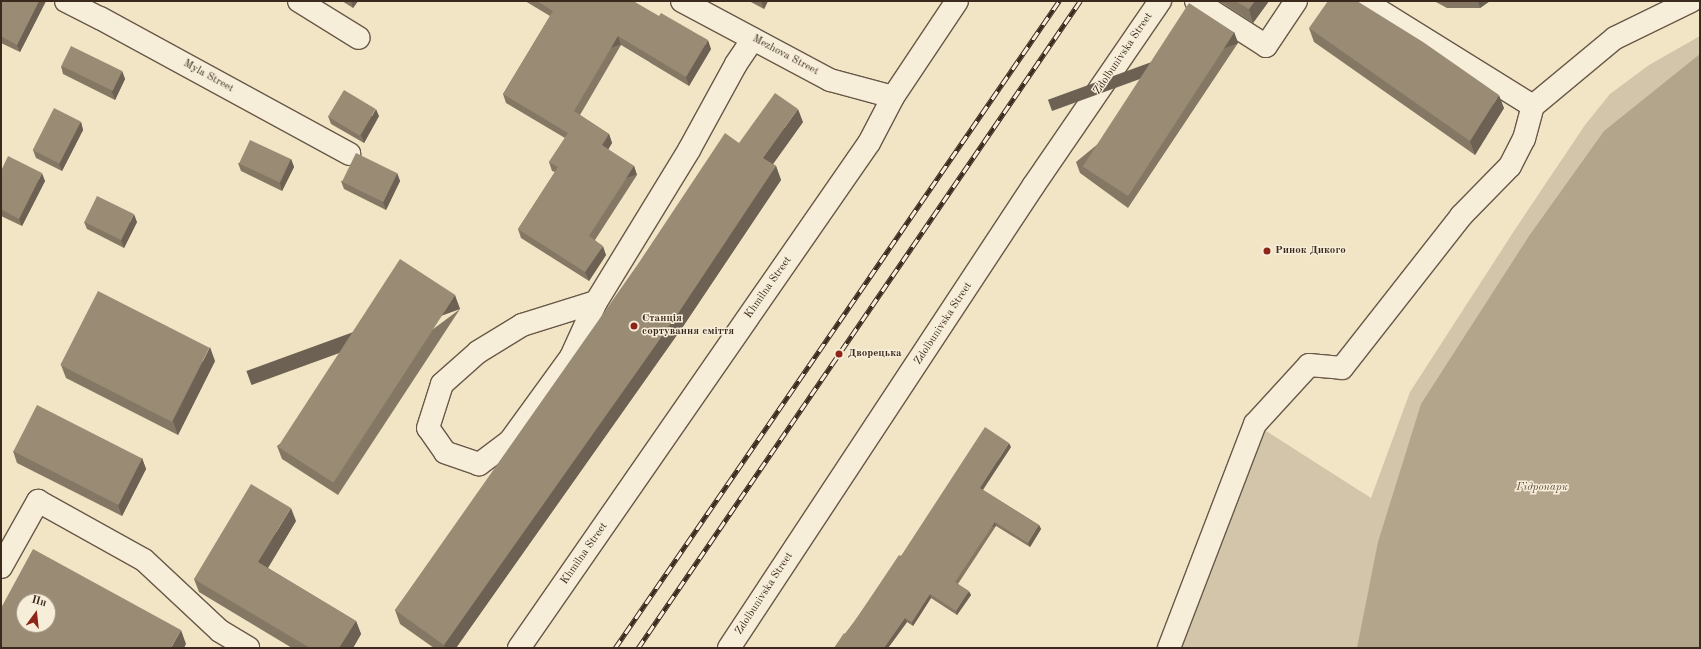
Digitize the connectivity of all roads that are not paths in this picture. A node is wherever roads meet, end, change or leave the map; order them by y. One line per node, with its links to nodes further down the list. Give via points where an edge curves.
1 (66, 1): 14 (street, Myla Street)
2 (300, 1): 10 (street)
3 (682, 1): 11 (street, Mezhova Street)
4 (958, 1): 12 (street, Khmilna Street)
5 (1160, 1): 19 (street, Zdolbunivska Street, via 1034,184)
6 (1196, 1): 7 (street, via 1266,46)
7 (1296, 1)
8 (1364, 1): 13 (street)
9 (1691, 1): 13 (street, via 1615,38)
10 (359, 38)
11 (753, 39): 12 (street, Mezhova Street, via 830,80); 15 (street)
12 (893, 98): 18 (street, Khmilna Street, via 869,143)
13 (1534, 106): 20 (street, via 1524,140 1510,166 1461,216 1342,368 1309,364 1256,424)
14 (349, 154)
15 (596, 302): 15 (street, via 522,325 478,352 442,384 428,428 445,452 479,464 510,440 571,357)
16 (1, 567): 17 (street, via 38,501 144,560 220,631)
17 (248, 648)
18 (519, 648)
19 (729, 648)
20 (1168, 648)

